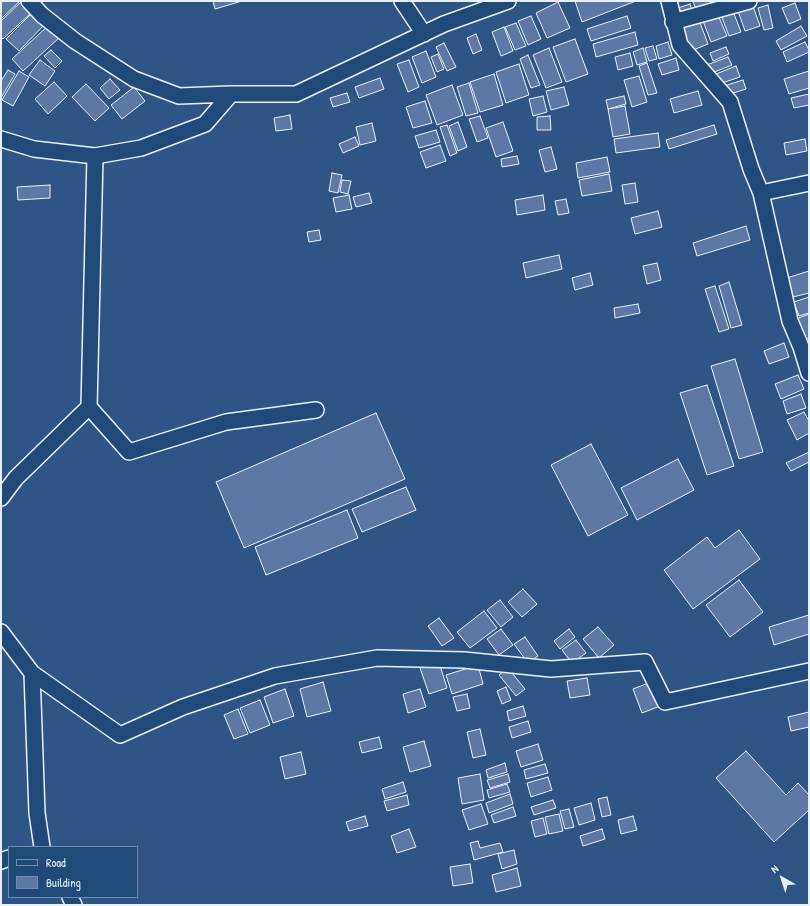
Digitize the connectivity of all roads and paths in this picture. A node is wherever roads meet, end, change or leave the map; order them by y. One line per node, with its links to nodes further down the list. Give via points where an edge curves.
1 (29, 1): 8 (street, via 42,15 75,41 134,79 179,96)
2 (402, 1): 7 (street)
3 (508, 1): 7 (street)
4 (669, 1): 6 (street)
5 (749, 1): 6 (street)
6 (674, 22): 12 (street, via 680,44 730,102)
7 (424, 34): 8 (street, via 296,94)
8 (231, 94): 10 (street, via 204,124 141,148)
9 (1, 139): 10 (street, via 34,148)
10 (95, 156): 15 (street)
11 (809, 183): 12 (street)
12 (761, 193): 13 (street, via 790,321)
13 (805, 346): 14 (street)
14 (809, 373)
15 (89, 407): 16 (street, via 129,452 226,422); 17 (street, via 16,478)
16 (316, 410)
17 (1, 498)
18 (1, 632): 20 (street)
19 (809, 671): 20 (street, via 665,702 645,662 551,669 464,660 377,658 275,676 183,707 120,735)
20 (32, 673): 21 (street)
21 (40, 846)

